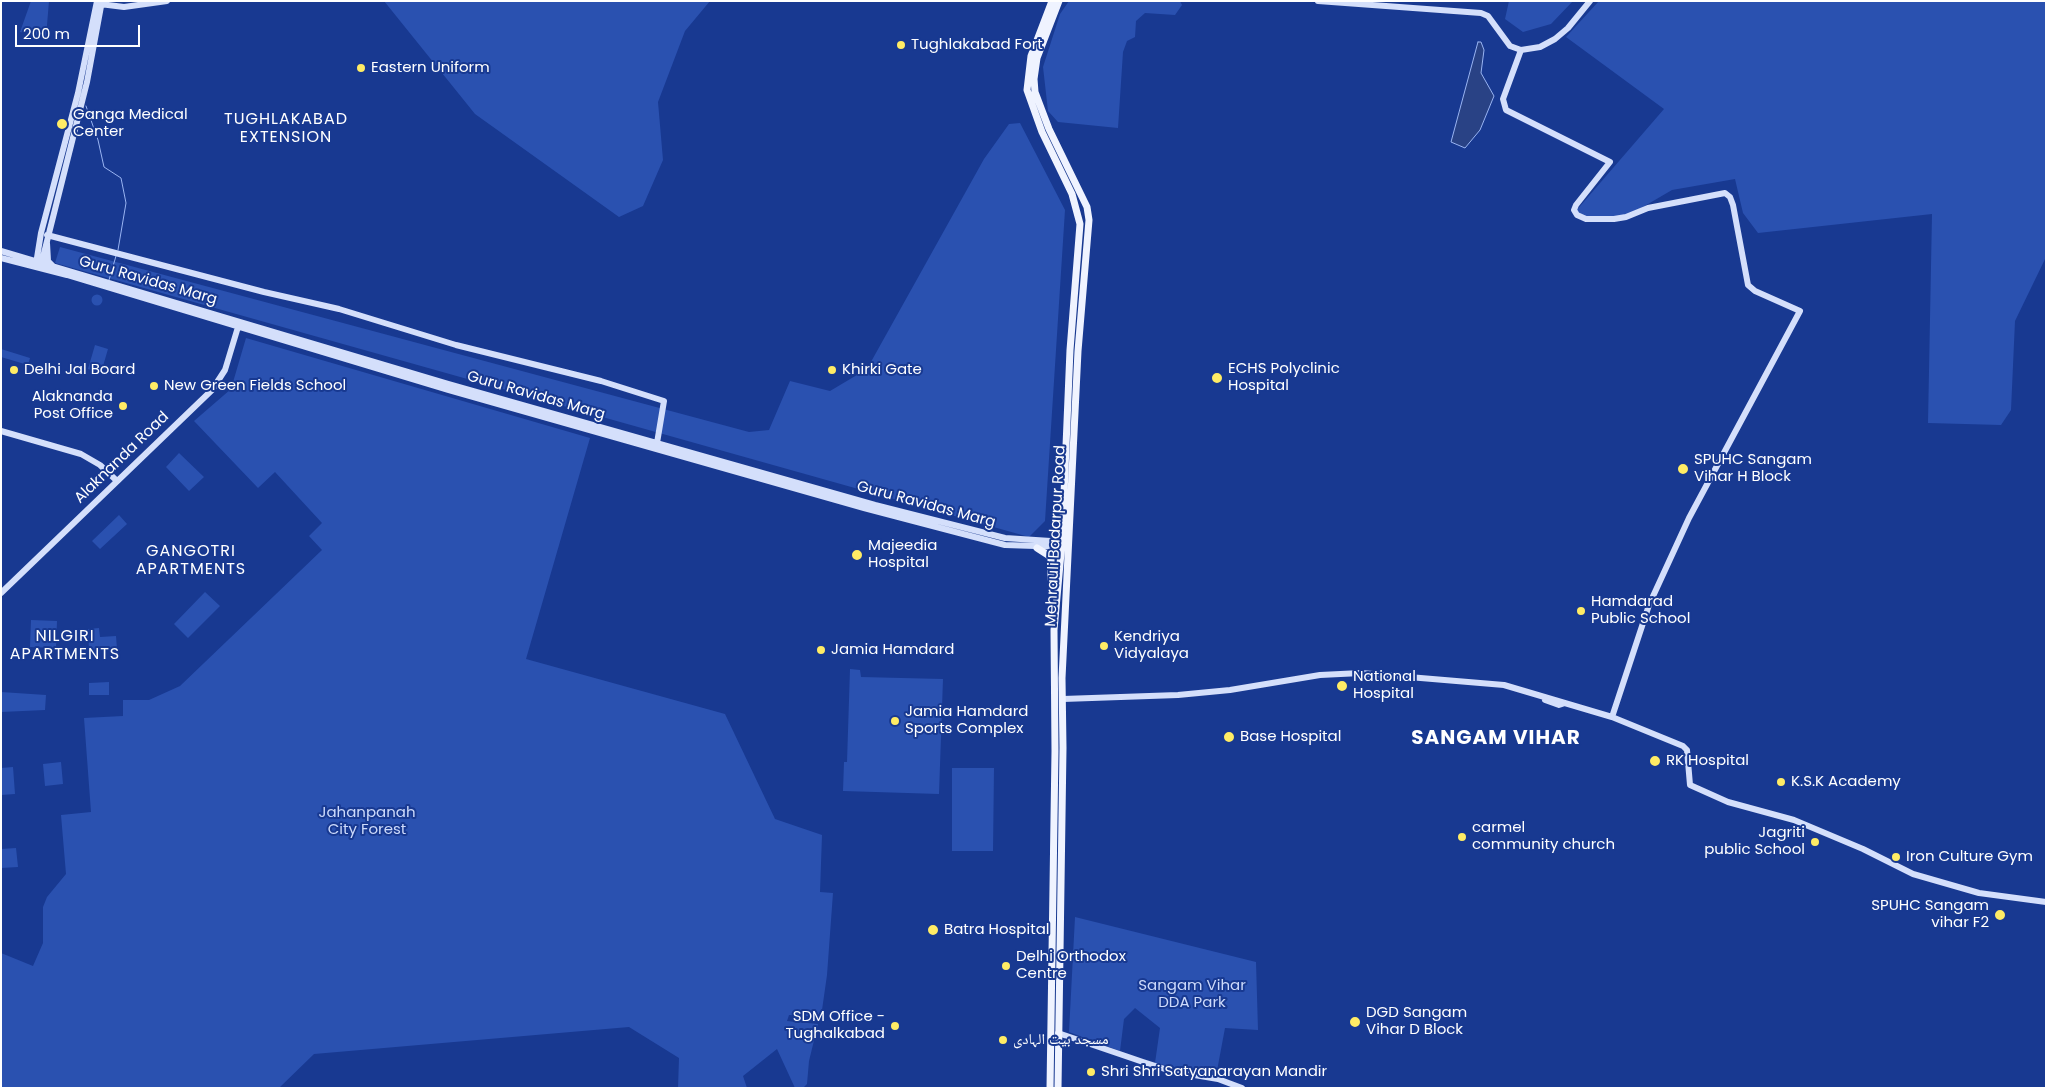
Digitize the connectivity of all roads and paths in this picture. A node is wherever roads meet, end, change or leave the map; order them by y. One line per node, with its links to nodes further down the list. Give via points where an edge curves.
1 (167, 1): 6 (street, via 124,7)
2 (1052, 1): 8 (main road, Mehrauli Badarpur Road, via 1031,56 1027,76 1029,100)
3 (1059, 1): 8 (main road, Mehrauli Badarpur Road, via 1037,58 1035,72)
4 (1318, 1): 7 (street, via 1481,13 1488,16 1510,46)
5 (1590, 1): 7 (street, via 1555,39 1540,47)
6 (99, 2): 9 (street, via 87,82); 10 (street)
7 (1521, 50): 25 (street, via 1502,100 1506,110 1610,162 1576,205 1577,215 1586,219 1614,220 1648,208 1725,193 1733,205 1748,284 1755,291 1800,311 1689,518 1649,606)
8 (1045, 131): 20 (main road, Mehrauli Badarpur Road, via 1087,208 1089,220)
9 (46, 239): 14 (street); 15 (street, via 48,261); 18 (street, via 339,309 456,345 601,381 664,401)
10 (38, 246): 13 (street); 14 (street)
11 (1, 251): 13 (street, Guru Ravidas Marg)
12 (1, 258): 14 (street, Guru Ravidas Marg)
13 (26, 259): 14 (street, Guru Ravidas Marg)
14 (38, 265): 15 (street, Guru Ravidas Marg); 16 (street, Guru Ravidas Marg)
15 (53, 266): 18 (street, Guru Ravidas Marg)
16 (238, 327): 19 (street, Alaknanda Road, via 219,382); 21 (street, Guru Ravidas Marg, via 864,508 1005,545)
17 (1, 431): 19 (street, via 81,454)
18 (657, 443): 20 (street, Guru Ravidas Marg, via 1005,538)
19 (116, 480): 22 (street, Alaknanda Road)
20 (1065, 545): 21 (street, Guru Ravidas Marg); 23 (main road, Mehrauli Badarpur Road); 24 (main road, Mehrauli Badarpur Road)
21 (1037, 548): 23 (main road, via 1051,557 1052,585)
22 (1, 593)
23 (1056, 596): 26 (main road, Mehrauli Badarpur Road)
24 (1063, 699): 25 (street, via 1178,696 1314,677 1361,674 1504,685); 26 (main road, Mehrauli Badarpur Road)
25 (1612, 717): 27 (street, via 1685,747 1690,785 1728,802 1802,824 1913,874 1979,893)
26 (1059, 744): 28 (main road, Mehrauli Badarpur Road); 29 (main road, Mehrauli Badarpur Road)
27 (2046, 902)
28 (1058, 1032): 30 (main road, Mehrauli Badarpur Road); 31 (street, via 1140,1060)
29 (1050, 1088)
30 (1058, 1088)
31 (1242, 1088)

